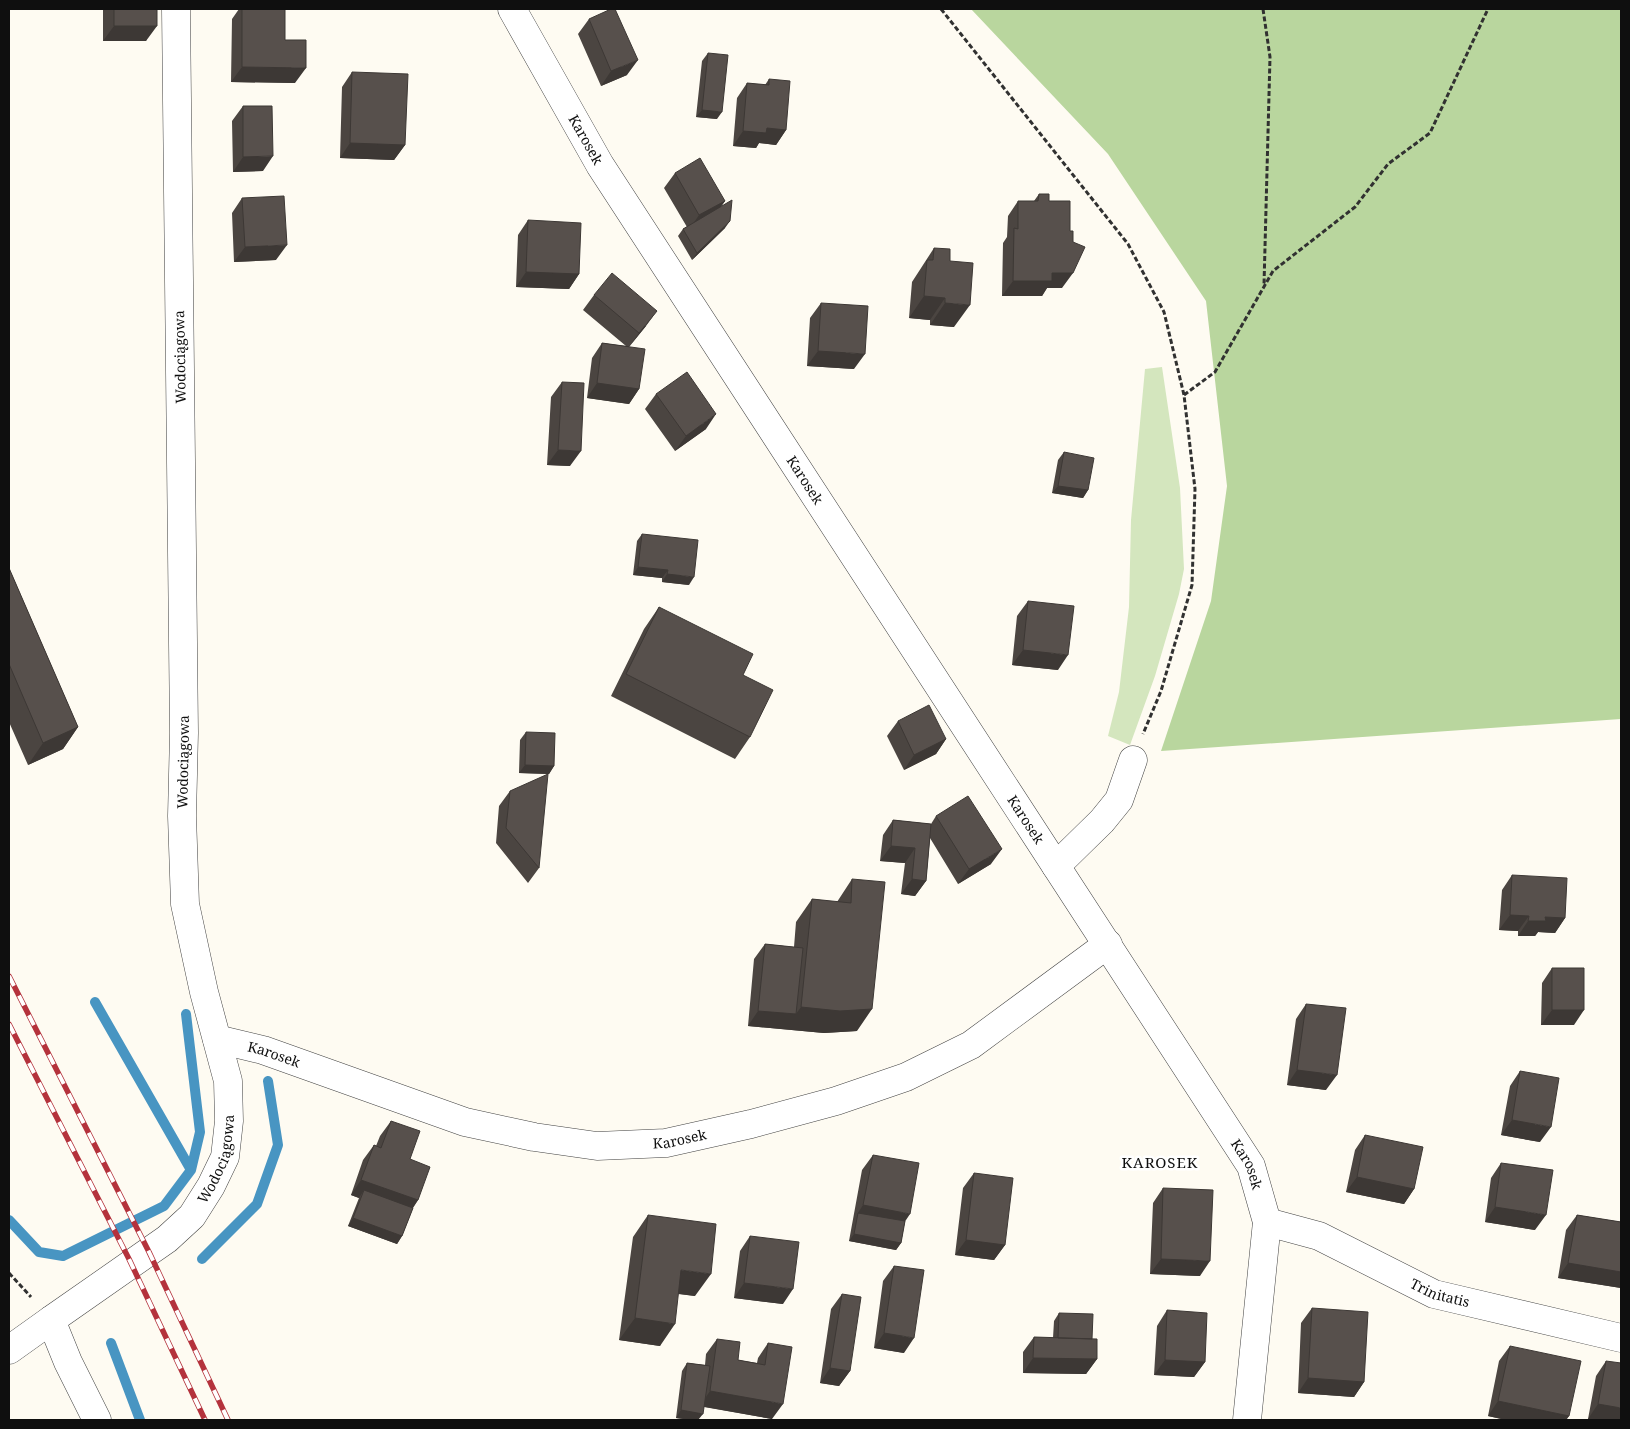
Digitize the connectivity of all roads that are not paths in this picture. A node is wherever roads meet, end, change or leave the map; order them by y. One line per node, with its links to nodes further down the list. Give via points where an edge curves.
1 (176, 9): 6 (street, Wodociągowa, via 185,904)
2 (512, 9): 4 (street, Karosek, via 600,165)
3 (1133, 760): 4 (street, via 1119,800)
4 (1056, 866): 5 (street, Karosek)
5 (1108, 944): 6 (street, Karosek, via 971,1045 906,1077 836,1101 666,1143 597,1146 474,1124 263,1050); 7 (street, Karosek, via 1251,1166)
6 (217, 1039): 8 (street, Wodociągowa, via 228,1081 230,1121 225,1156 211,1186 192,1216 167,1239)
7 (1267, 1222): 9 (street, Trinitatis, via 1319,1236 1434,1294); 12 (street, Karosek)
8 (51, 1320): 10 (street, Wodociągowa); 11 (street)
9 (1621, 1338)
10 (9, 1350)
11 (97, 1420)
12 (1247, 1420)

